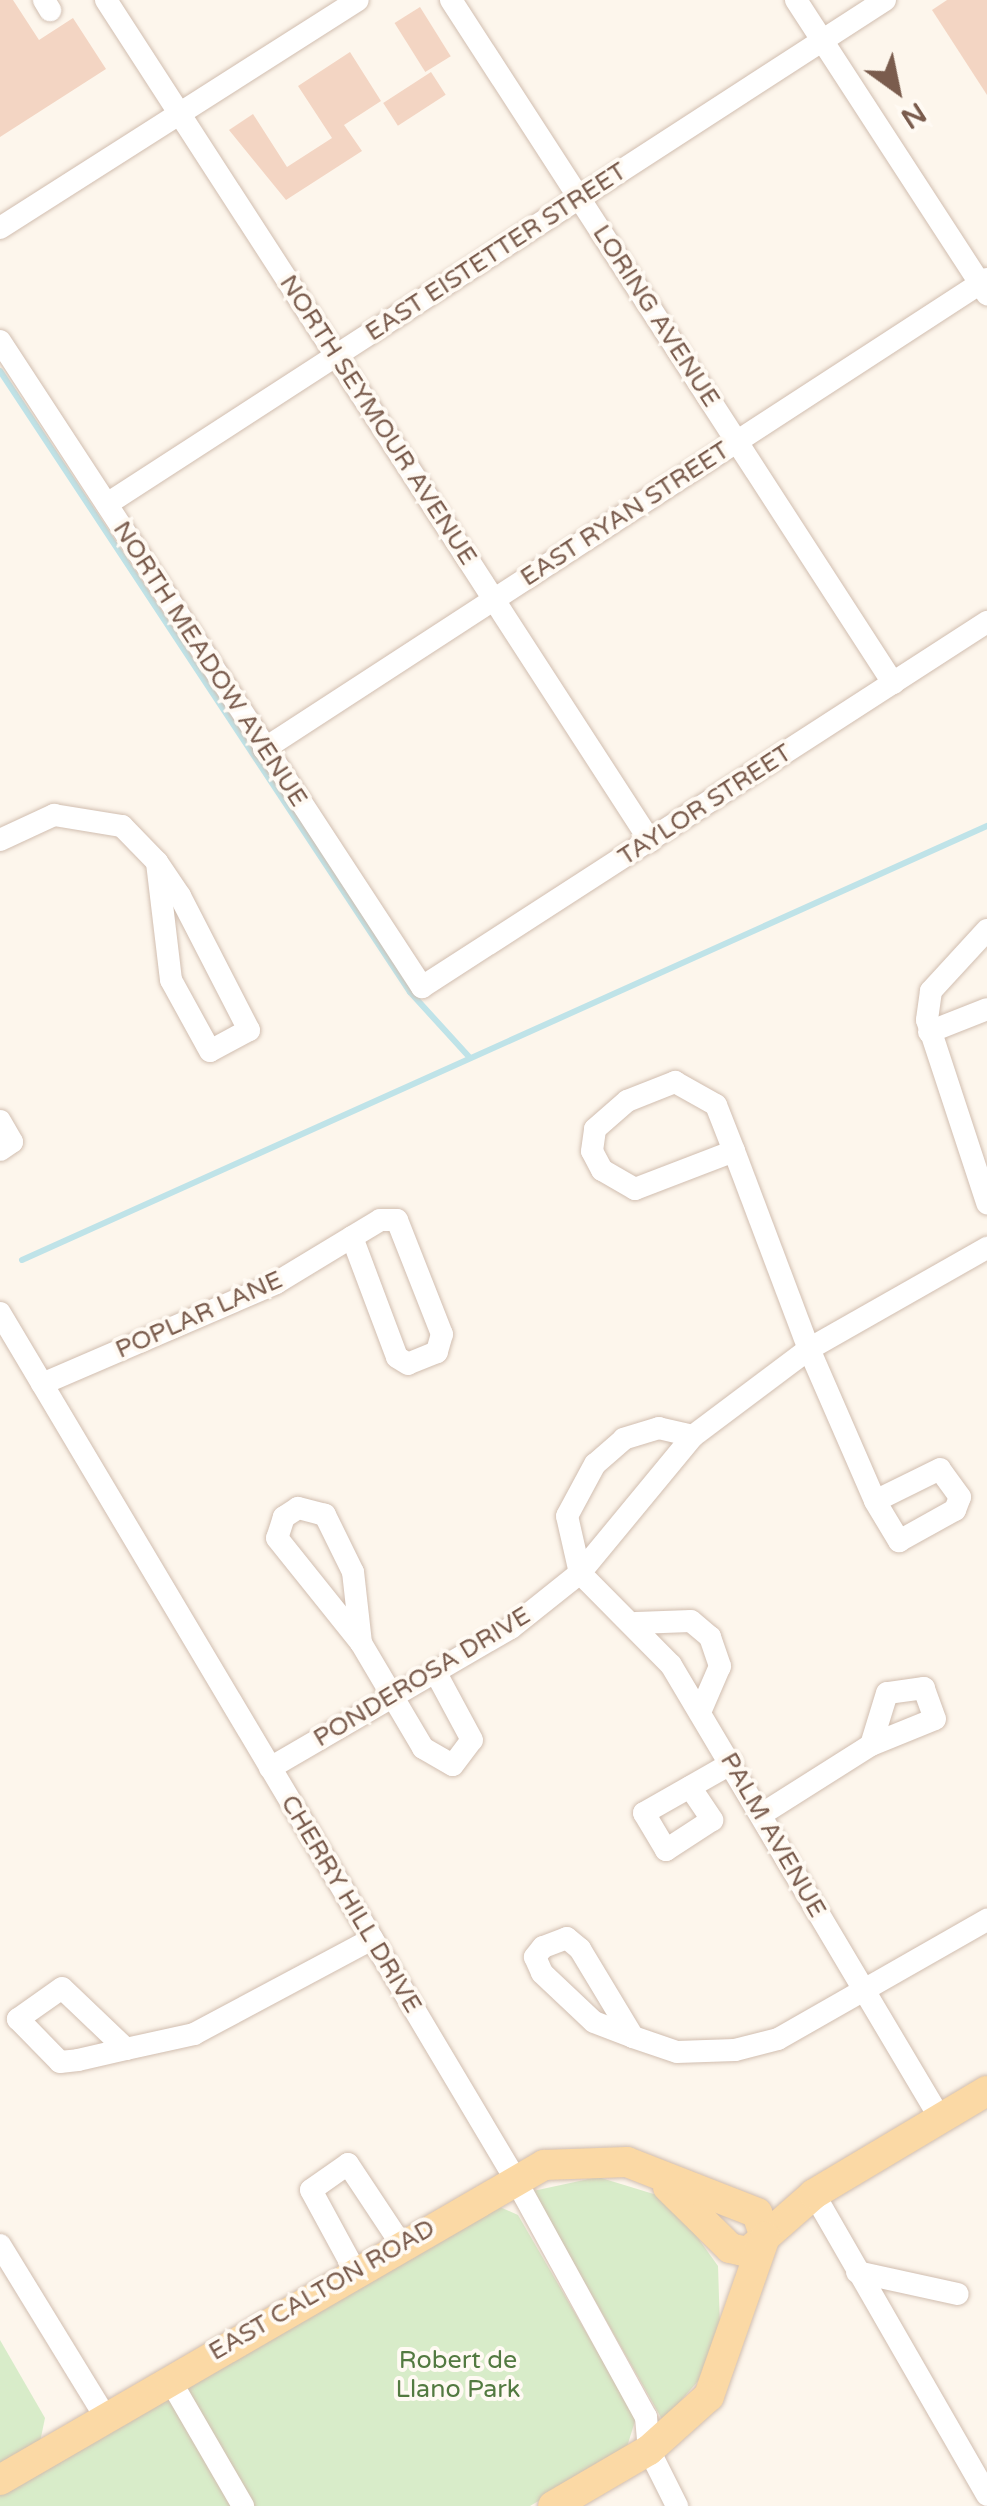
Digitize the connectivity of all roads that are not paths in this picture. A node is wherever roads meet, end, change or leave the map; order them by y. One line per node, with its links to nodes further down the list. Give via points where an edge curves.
1 (106, 0): 7 (street, NORTH SEYMOUR AVENUE)
2 (358, 0): 7 (street)
3 (451, 0): 8 (street, LORING AVENUE)
4 (796, 0): 6 (street)
5 (886, 0): 6 (street, EAST EISTETTER STREET)
6 (823, 41): 8 (street, EAST EISTETTER STREET); 10 (street)
7 (180, 113): 9 (street); 12 (street, NORTH SEYMOUR AVENUE)
8 (579, 198): 12 (street, EAST EISTETTER STREET); 13 (street, LORING AVENUE)
9 (0, 228)
10 (985, 286): 13 (street, EAST RYAN STREET)
11 (0, 341): 14 (street, NORTH MEADOW AVENUE)
12 (336, 355): 14 (street, EAST EISTETTER STREET); 15 (street, NORTH SEYMOUR AVENUE)
13 (737, 442): 15 (street, EAST RYAN STREET); 17 (street, LORING AVENUE)
14 (107, 504): 18 (street, NORTH MEADOW AVENUE)
15 (494, 599): 18 (street, EAST RYAN STREET); 20 (street, NORTH SEYMOUR AVENUE)
16 (987, 622): 17 (street, TAYLOR STREET)
17 (893, 683): 20 (street, TAYLOR STREET)
18 (264, 749): 23 (street, NORTH MEADOW AVENUE)
19 (0, 840): 21 (street, via 25,822 86,813 122,826)
20 (650, 840): 23 (street, TAYLOR STREET)
21 (157, 862): 21 (street, via 171,980 210,1051 249,1030)
22 (987, 930): 25 (street, via 931,991)
23 (422, 987)
24 (987, 1009): 25 (street)
25 (929, 1032): 29 (street)
26 (0, 1121): 27 (street, via 12,1142)
27 (0, 1150)
28 (734, 1151): 28 (street, via 716,1106 675,1082 627,1101 594,1129 592,1151 602,1170 635,1190); 33 (street)
29 (987, 1203)
30 (352, 1238): 30 (street, POPLAR LANE, via 397,1358 408,1364 437,1352 442,1334 397,1220); 34 (street, POPLAR LANE, via 276,1283)
31 (987, 1248): 33 (street, PONDEROSA DRIVE)
32 (0, 1313): 34 (street, CHERRY HILL DRIVE)
33 (810, 1349): 35 (street, PONDEROSA DRIVE); 36 (street)
34 (42, 1384): 45 (street, CHERRY HILL DRIVE)
35 (692, 1436): 37 (street, PONDEROSA DRIVE); 37 (street, via 641,1434 595,1464 567,1516)
36 (875, 1501)
37 (580, 1573): 38 (street, PALM AVENUE); 40 (street, PONDEROSA DRIVE)
38 (636, 1623): 42 (street, PALM AVENUE); 42 (street, via 691,1621 710,1637 720,1666)
39 (361, 1642): 39 (street, via 354,1572 325,1515 298,1508 284,1517 277,1538); 41 (street)
40 (437, 1674): 41 (street, PONDEROSA DRIVE); 41 (street, via 472,1740 452,1765 423,1748)
41 (393, 1700): 45 (street, PONDEROSA DRIVE)
42 (701, 1710): 44 (street, PALM AVENUE)
43 (871, 1744): 47 (street)
44 (732, 1763): 46 (street); 47 (street, PALM AVENUE)
45 (270, 1768): 49 (street, CHERRY HILL DRIVE)
46 (690, 1787)
47 (762, 1814): 50 (street, PALM AVENUE)
48 (987, 1920): 50 (street)
49 (372, 1939): 52 (street, via 194,2034); 55 (street, CHERRY HILL DRIVE)
50 (862, 1988): 51 (street, via 778,2040 734,2050 676,2052); 54 (street, PALM AVENUE)
51 (633, 2037): 51 (street, via 580,1948 567,1938 543,1947 535,1957 561,1999)
52 (126, 2049)
53 (987, 2091): 54 (main road, EAST CALTON ROAD)
54 (940, 2118): 57 (main road, EAST CALTON ROAD)
55 (514, 2177): 56 (main road, EAST CALTON ROAD, via 578,2159 627,2162); 62 (main road, EAST CALTON ROAD); 69 (street, CHERRY HILL DRIVE, via 646,2417)
56 (658, 2178): 58 (main road, EAST CALTON ROAD); 59 (main road, EAST CALTON ROAD)
57 (814, 2194): 58 (main road, EAST CALTON ROAD); 60 (main road, EAST CALTON ROAD); 64 (street)
58 (743, 2207): 59 (main road, via 726,2217); 60 (main road, via 763,2220)
59 (722, 2241): 60 (main road, via 742,2252); 66 (main road)
60 (762, 2242): 66 (main road)
61 (0, 2244): 68 (street)
62 (401, 2244): 63 (main road, EAST CALTON ROAD); 63 (street, via 348,2164 311,2190)
63 (355, 2270): 67 (main road, EAST CALTON ROAD)
64 (857, 2272): 65 (street); 71 (street)
65 (958, 2294)
66 (736, 2324): 69 (main road, via 708,2396)
67 (170, 2380): 68 (main road, EAST CALTON ROAD); 72 (street)
68 (106, 2418): 70 (main road, EAST CALTON ROAD)
69 (649, 2450): 73 (main road); 74 (street, CHERRY HILL DRIVE)
70 (0, 2480)
71 (987, 2495)
72 (243, 2506)
73 (554, 2506)
74 (677, 2506)

